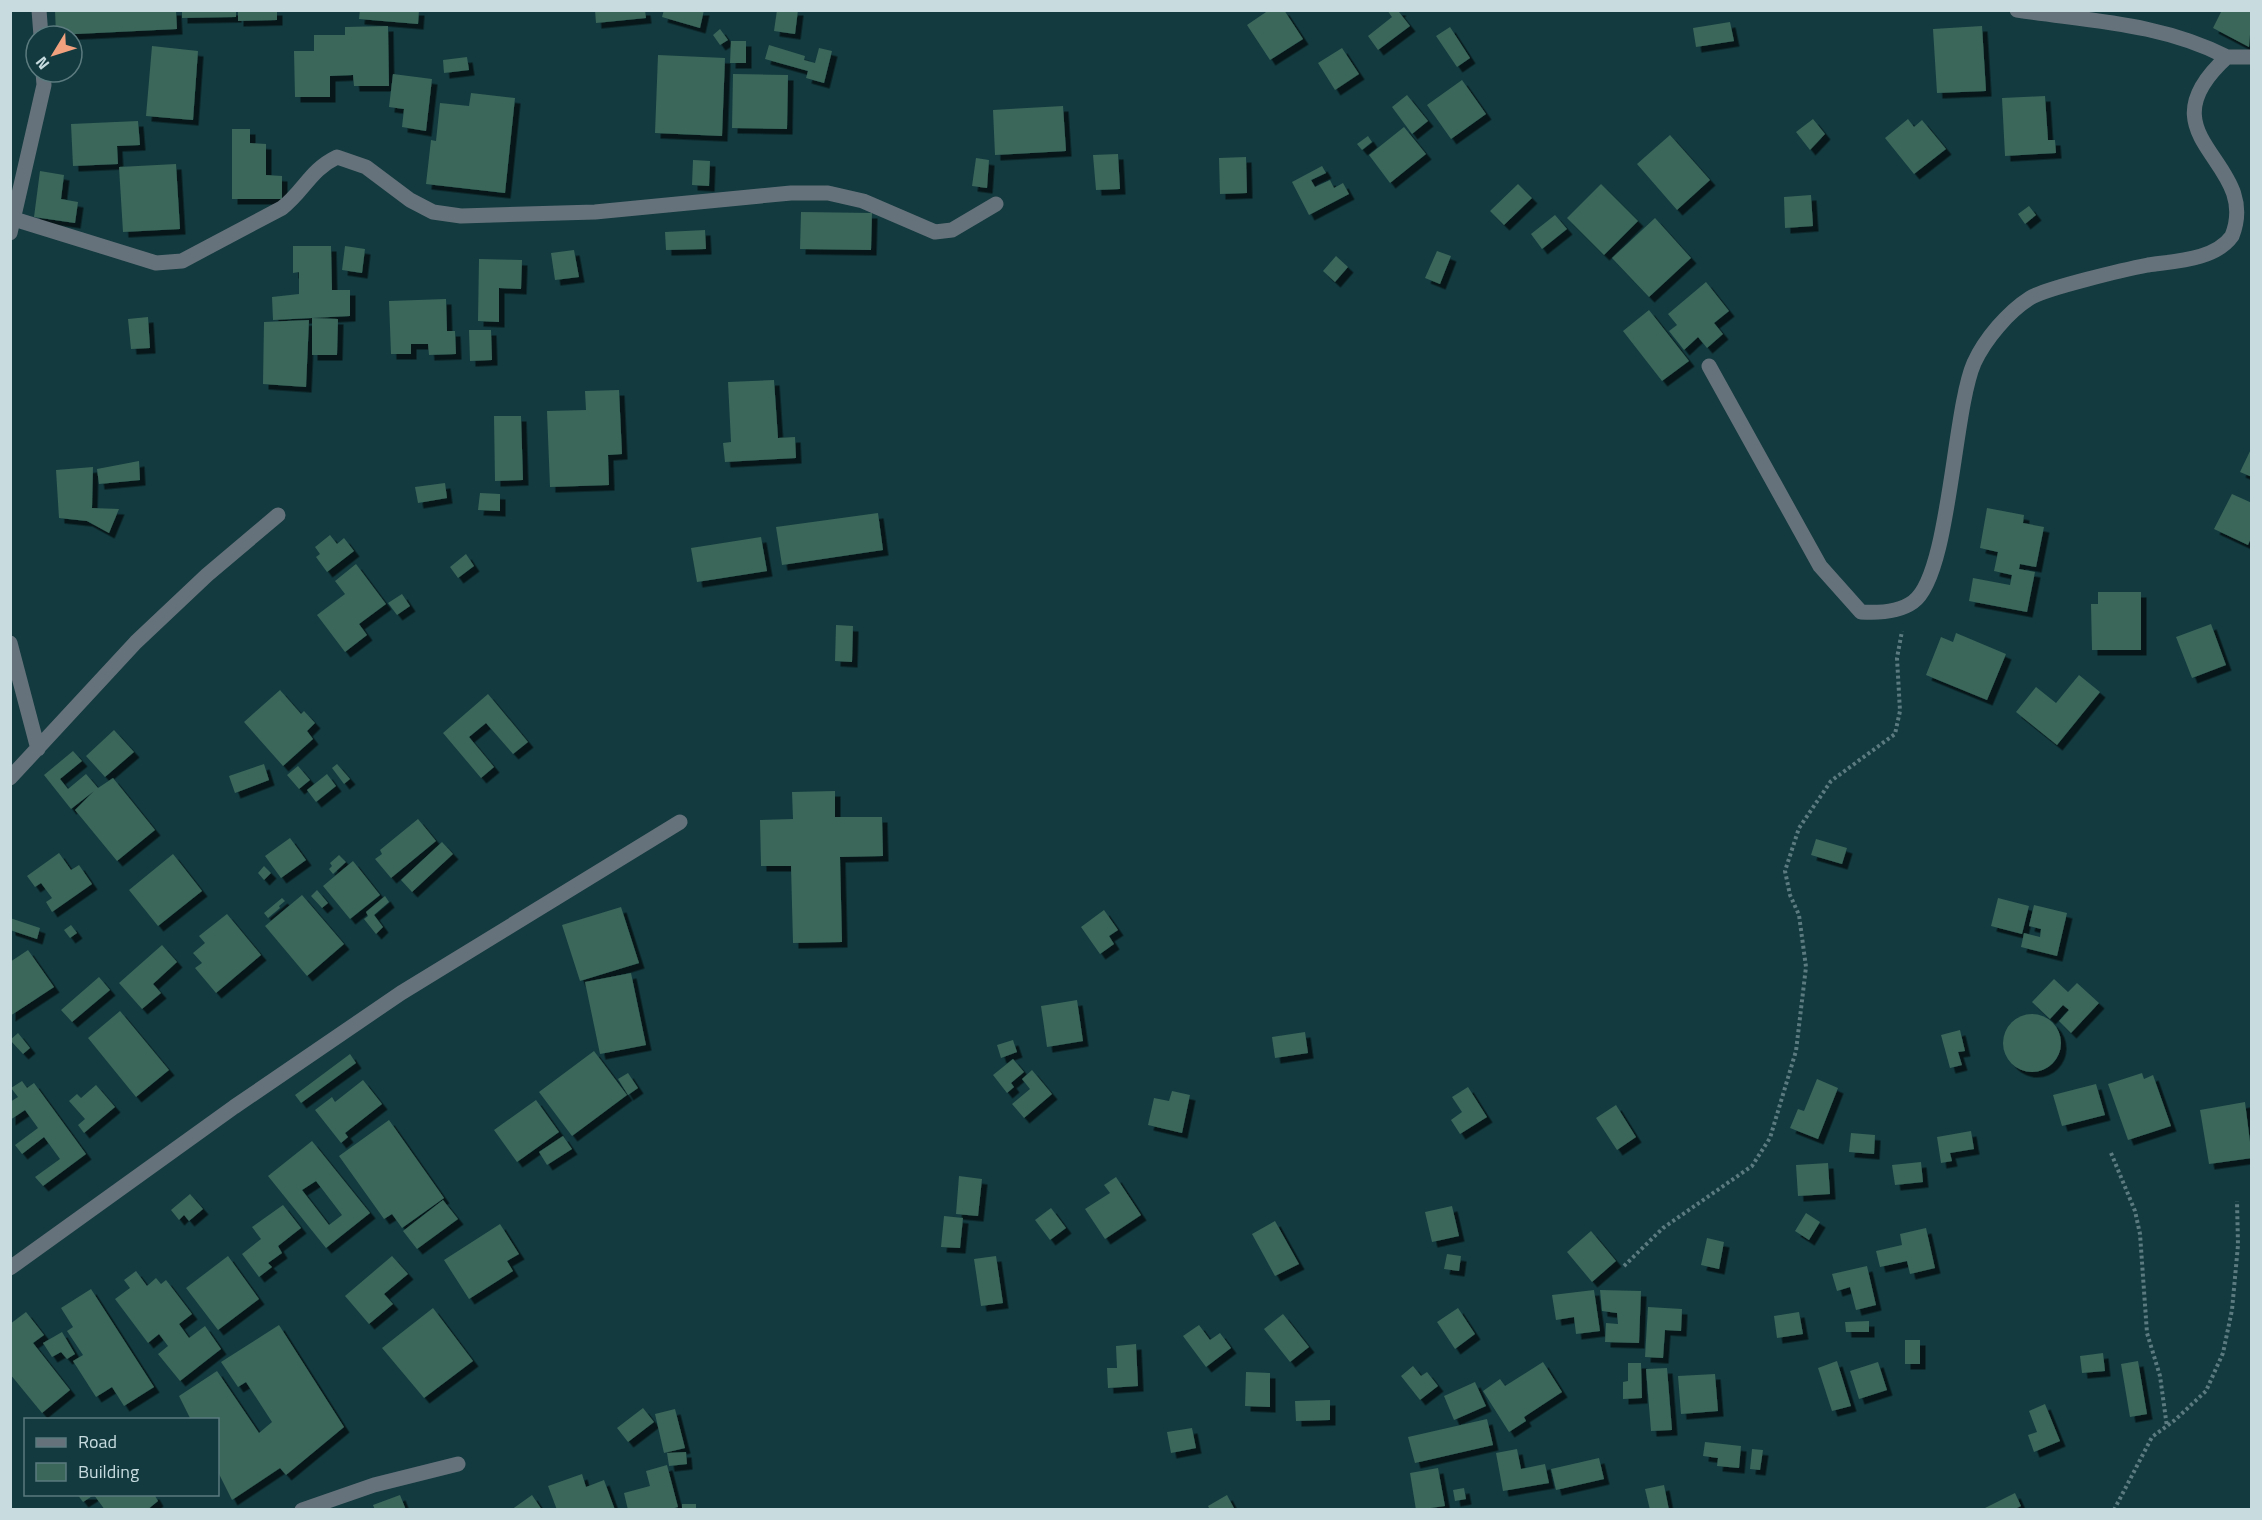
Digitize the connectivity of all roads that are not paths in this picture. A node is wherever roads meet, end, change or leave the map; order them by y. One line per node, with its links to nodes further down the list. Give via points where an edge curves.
1 (2017, 10): 2 (street, via 2144,27 2197,42)
2 (2227, 57): 3 (street); 7 (street, via 2209,76 2199,95 2197,117 2207,138 2238,177 2243,207 2231,236 2208,253 2032,297 1994,332 1974,363 1960,411 1951,488 1925,589 1913,602 1881,613 1861,612 1820,566)
3 (2252, 57)
4 (44, 84): 6 (street)
5 (996, 204): 6 (street, via 952,230 935,232 863,201 828,194 791,193 595,212 461,216 433,212 410,201 366,167 337,157 316,169 295,198 282,208 182,261 156,263)
6 (12, 226)
7 (1709, 366)
8 (278, 515): 10 (street, via 136,642)
9 (10, 643): 10 (street)
10 (38, 748): 11 (street)
11 (10, 778)
12 (680, 822): 13 (street, via 401,993)
13 (10, 1268)
14 (458, 1464): 15 (street, via 374,1485)
15 (302, 1509)

